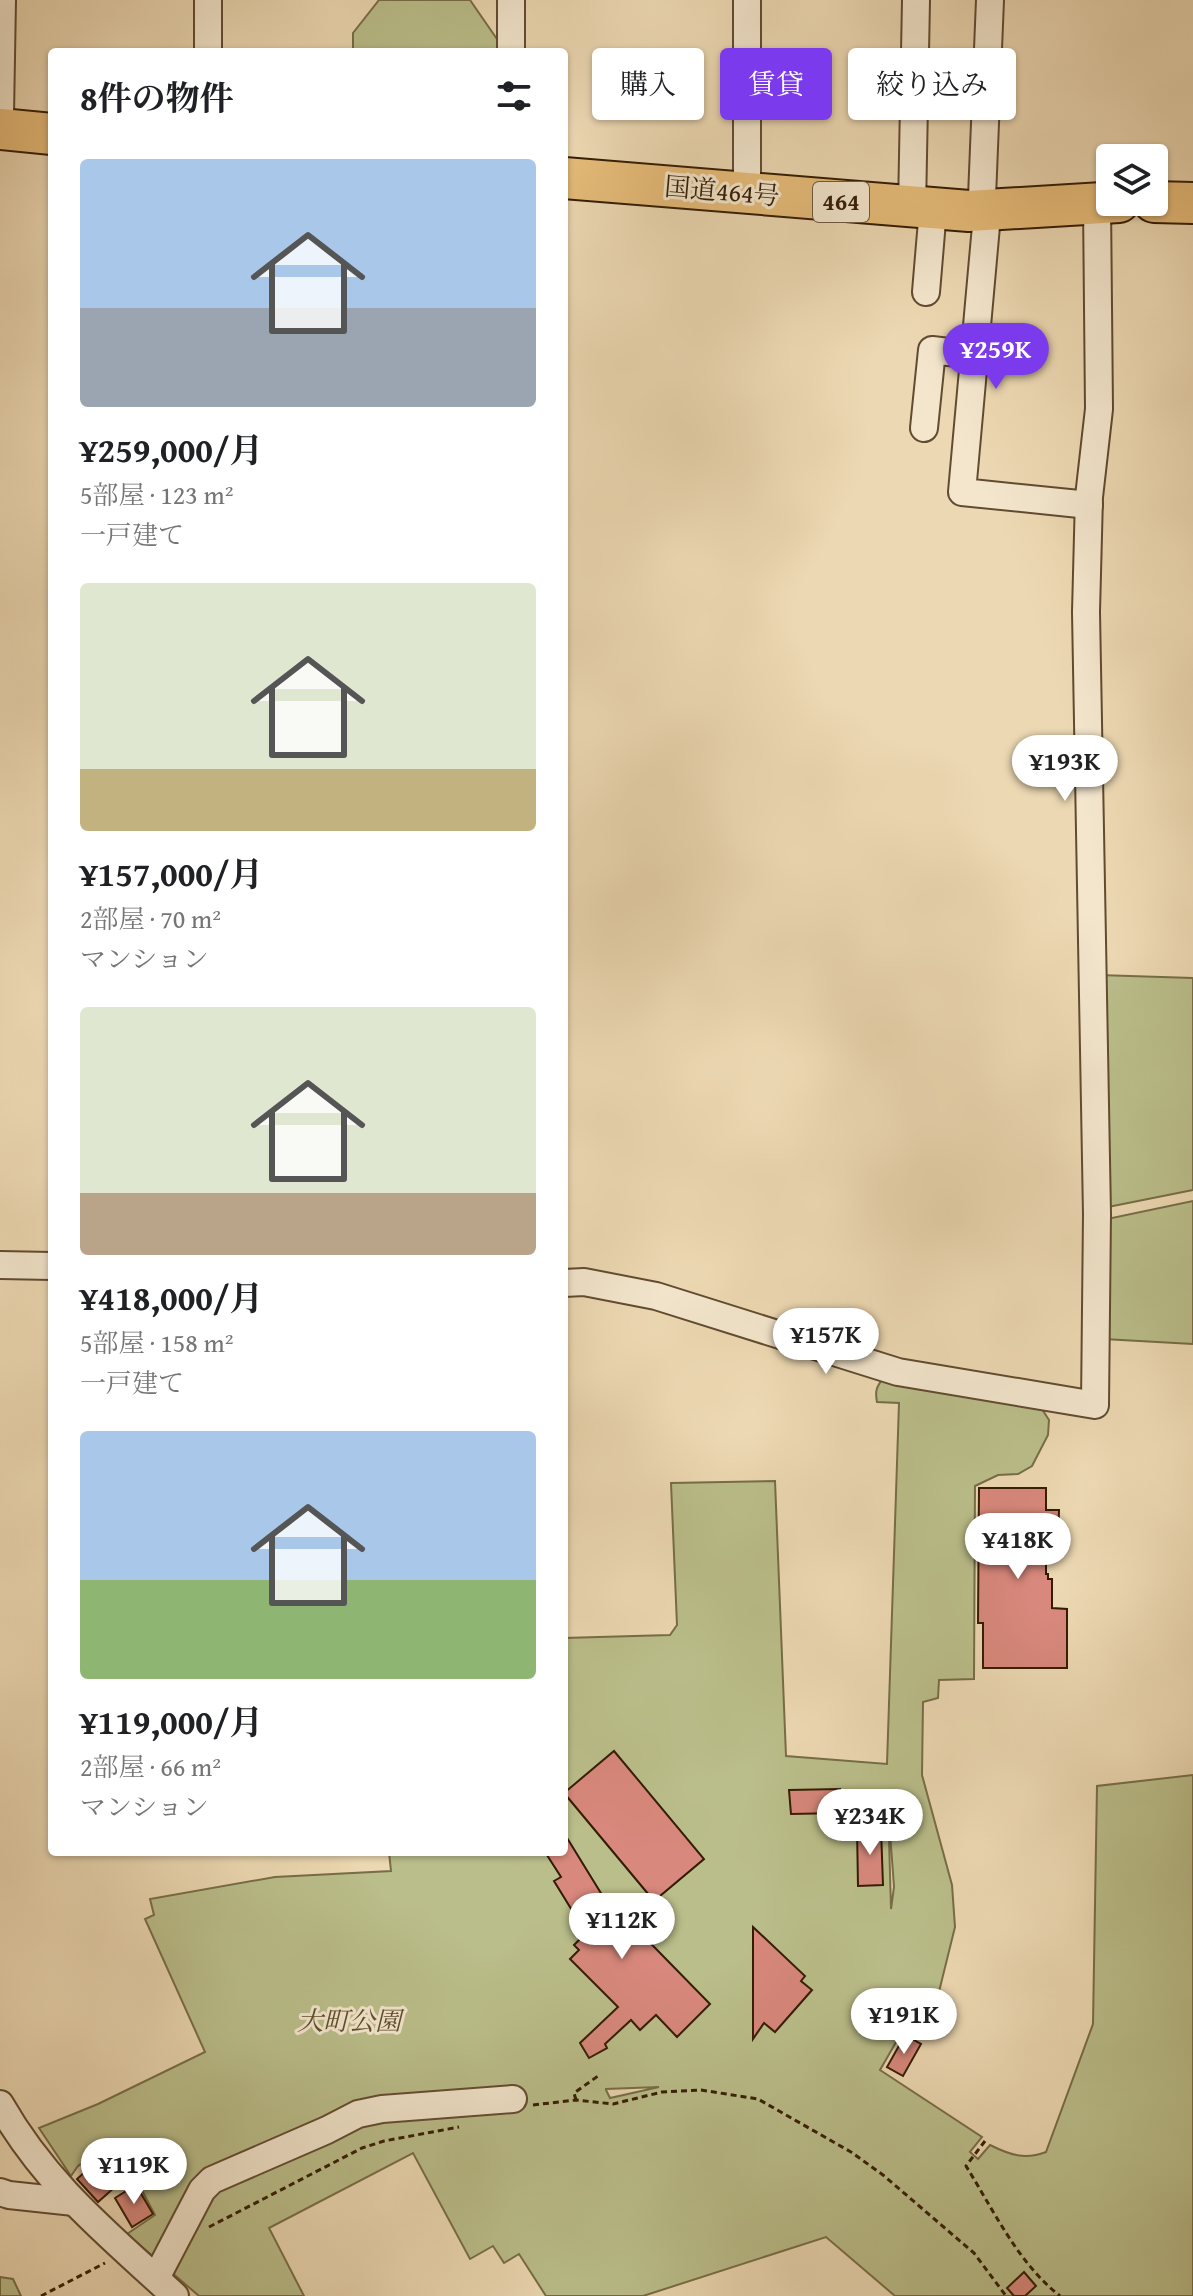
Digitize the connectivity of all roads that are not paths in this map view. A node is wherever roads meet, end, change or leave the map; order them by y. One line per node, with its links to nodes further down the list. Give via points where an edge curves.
1 (2, 0): 9 (street)
2 (208, 0): 7 (street)
3 (511, 0): 8 (street)
4 (747, 0): 13 (street)
5 (916, 0): 17 (street)
6 (990, 0): 18 (street, via 982,197)
7 (208, 48)
8 (511, 48)
9 (0, 115)
10 (0, 129): 11 (highway)
11 (48, 134)
12 (568, 178): 13 (highway, 国道464号 / 464)
13 (747, 193): 17 (highway, 国道464号 / 464)
14 (1168, 202): 16 (highway)
15 (1096, 203): 18 (highway, 国道464号 / 464)
16 (1193, 203)
17 (922, 208): 18 (highway, 国道464号 / 464); 20 (street)
18 (986, 211): 21 (street)
19 (1107, 216): 23 (street)
20 (926, 292)
21 (974, 355): 22 (street, via 932,350); 23 (street, via 962,492)
22 (924, 428)
23 (1089, 505): 26 (street, via 1095,1405 898,1372 656,1296)
24 (0, 1265): 25 (street)
25 (48, 1266)
26 (568, 1283)
27 (517, 2103): 32 (street, via 358,2114 212,2180 180,2232)
28 (0, 2104): 29 (street)
29 (8, 2137): 31 (street)
30 (0, 2192): 31 (street)
31 (74, 2202): 32 (street)
32 (166, 2287)

